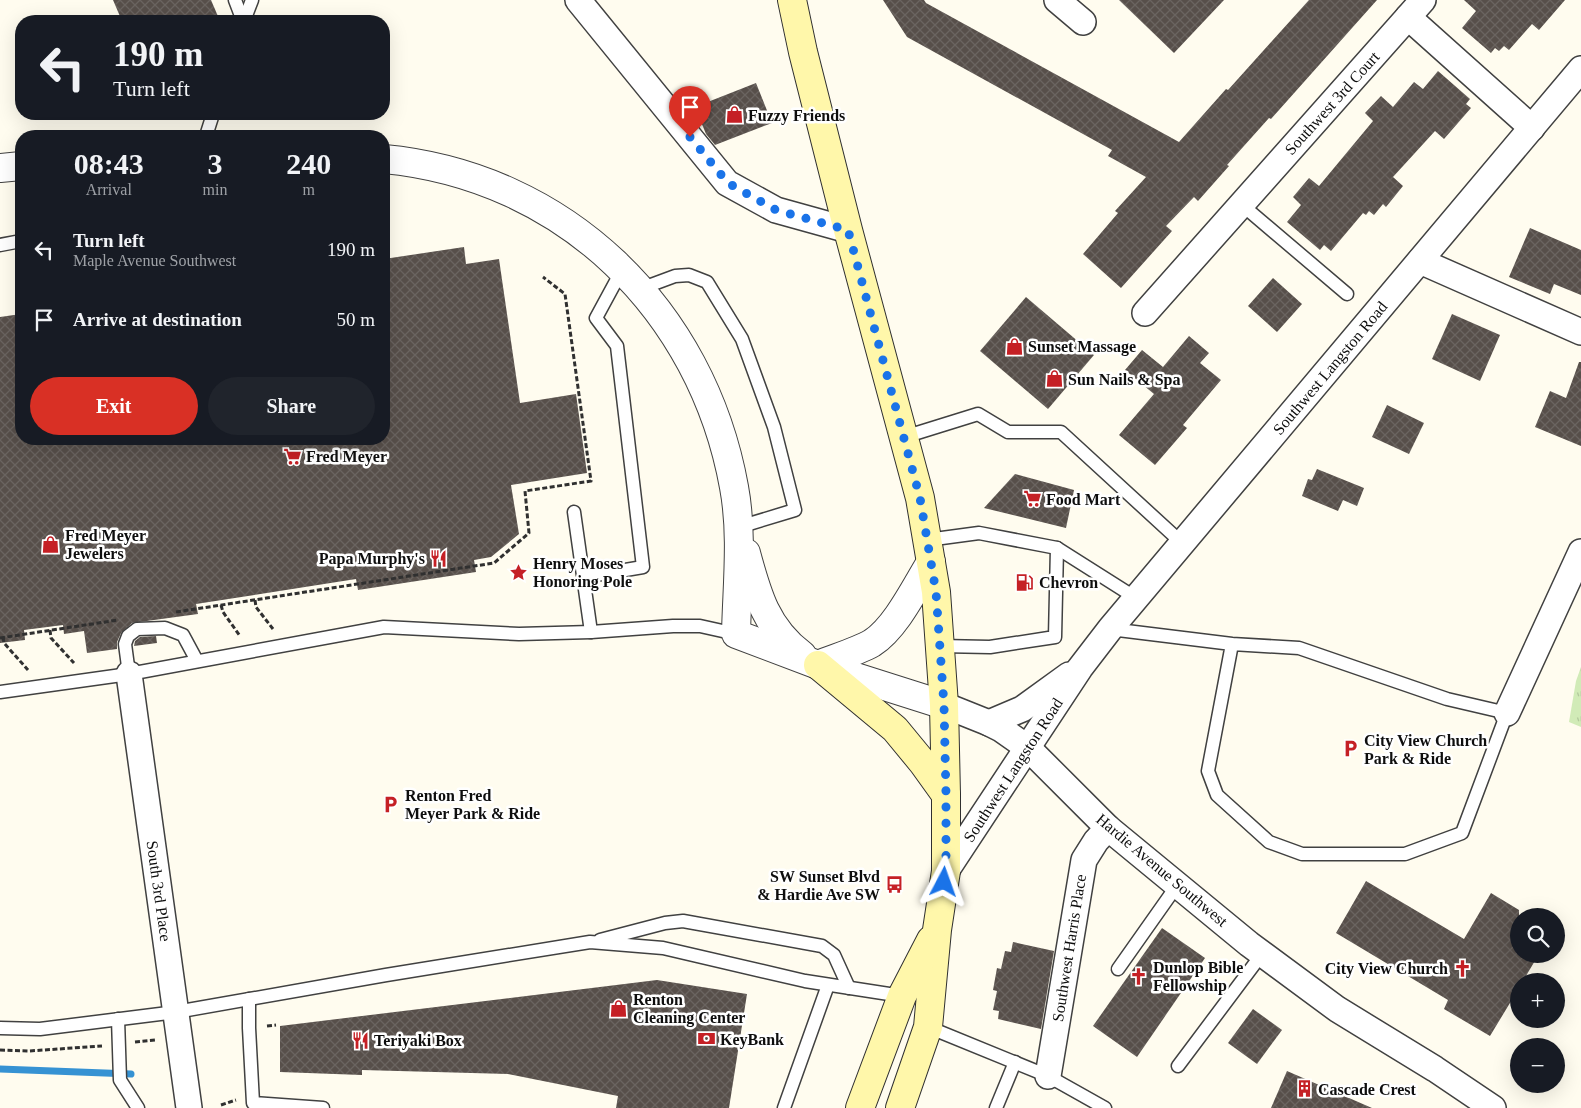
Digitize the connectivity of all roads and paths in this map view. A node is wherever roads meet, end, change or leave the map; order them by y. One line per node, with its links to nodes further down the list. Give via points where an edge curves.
1 (235, 0): 7 (lane)
2 (252, 0): 8 (lane)
3 (578, 0): 16 (street, via 728,183 776,210)
4 (792, 0): 16 (main road)
5 (1057, 0): 9 (street)
6 (1416, 9): 11 (street, Southwest 3rd Court); 15 (street, Southwest 3rd Court)
7 (241, 15)
8 (246, 15)
9 (1083, 22)
10 (1581, 69): 11 (street, Southwest Langston Road)
11 (1532, 128): 19 (street, Southwest Langston Road)
12 (390, 164): 21 (street, Hardie Avenue Southwest, via 442,168 513,194 580,232)
13 (15, 167): 14 (street)
14 (0, 168)
15 (1242, 204): 22 (lane); 23 (street, Southwest 3rd Court)
16 (848, 230): 25 (main road)
17 (15, 243): 18 (lane)
18 (0, 244)
19 (1420, 261): 24 (street); 28 (street, Southwest Langston Road)
20 (543, 277): 34 (path, via 565,294 591,481 525,491 529,533 494,563)
21 (631, 279): 27 (street, Hardie Avenue Southwest, via 661,314 701,379 727,451); 27 (lane, via 689,275 706,282 742,339 774,427 795,510); 32 (lane, via 596,318 617,346 643,567)
22 (1348, 294)
23 (1145, 313)
24 (1581, 332)
25 (904, 438): 28 (lane, via 978,414 1008,432 1061,432); 30 (main road, via 920,498)
26 (574, 512): 32 (lane)
27 (739, 527): 41 (street, Hardie Avenue Southwest); 48 (street, Hardie Avenue Southwest, via 761,605 771,623 789,644)
28 (1182, 543): 33 (street, Southwest Langston Road)
29 (1057, 548): 30 (lane, via 979,533); 33 (lane); 45 (lane, via 1055,638 990,647)
30 (929, 551): 45 (main road); 48 (street, via 894,621 885,632 860,649)
31 (1581, 552): 55 (street)
32 (584, 577): 40 (lane)
33 (1136, 598): 38 (street, Southwest Langston Road)
34 (255, 600): 35 (path); 44 (path, via 256,607)
35 (222, 605): 36 (path); 46 (path, via 223,612)
36 (175, 612)
37 (120, 620): 39 (path)
38 (1110, 629): 43 (lane); 49 (street, Southwest Langston Road)
39 (50, 630): 42 (path); 51 (path, via 51,638)
40 (591, 632): 41 (lane, via 700,626); 44 (lane, via 519,634 384,627)
41 (736, 634): 48 (street, Hardie Avenue Southwest)
42 (2, 638): 52 (path)
43 (1232, 644): 55 (lane, via 1299,648 1447,699); 55 (lane, via 1208,771 1217,795 1269,842 1302,854 1404,854 1462,832)
44 (285, 645): 46 (lane)
45 (940, 646): 54 (main road)
46 (251, 651): 47 (lane)
47 (197, 661): 50 (lane); 50 (lane, via 183,635 165,628 137,629 128,636 125,644)
48 (818, 665): 54 (street, Hardie Avenue Southwest); 58 (main road, via 895,729)
49 (1080, 668): 56 (street, Southwest Langston Road, via 1022,708); 57 (street, Southwest Langston Road)
50 (128, 674): 51 (lane); 70 (street, South 3rd Place)
51 (88, 680): 52 (lane)
52 (43, 686): 53 (lane)
53 (0, 692)
54 (944, 705): 56 (street, Hardie Avenue Southwest); 58 (main road)
55 (1507, 713)
56 (989, 723): 57 (street, Hardie Avenue Southwest)
57 (1028, 748): 59 (street, Hardie Avenue Southwest); 60 (street, Southwest Langston Road)
58 (946, 794): 60 (main road)
59 (1108, 828): 61 (street, Hardie Avenue Southwest); 76 (street, Southwest Harris Place, via 1084,860)
60 (946, 872): 62 (main road)
61 (1178, 884): 64 (street, Hardie Avenue Southwest); 65 (lane)
62 (937, 930): 68 (main road); 72 (main road)
63 (590, 942): 66 (lane, via 663,948); 67 (lane, via 683,921 822,946 834,955); 69 (lane)
64 (1262, 954): 75 (lane); 87 (street, Hardie Avenue Southwest, via 1337,1009)
65 (1118, 969)
66 (828, 984): 67 (lane); 82 (lane)
67 (849, 988): 68 (lane)
68 (902, 996): 83 (main road)
69 (250, 999): 70 (lane); 81 (lane, via 253,1103)
70 (176, 1012): 71 (lane); 80 (street, South 3rd Place)
71 (118, 1019): 73 (lane, via 40,1029); 79 (lane, via 120,1080)
72 (928, 1027): 74 (lane); 84 (main road)
73 (0, 1028)
74 (1015, 1062): 76 (lane); 85 (lane)
75 (1178, 1066)
76 (1048, 1076): 86 (lane)
77 (226, 1103): 78 (path)
78 (221, 1105)
79 (138, 1108)
80 (189, 1108)
81 (323, 1108)
82 (784, 1108)
83 (860, 1108)
84 (900, 1108)
85 (996, 1108)
86 (1105, 1108)
87 (1493, 1108)

